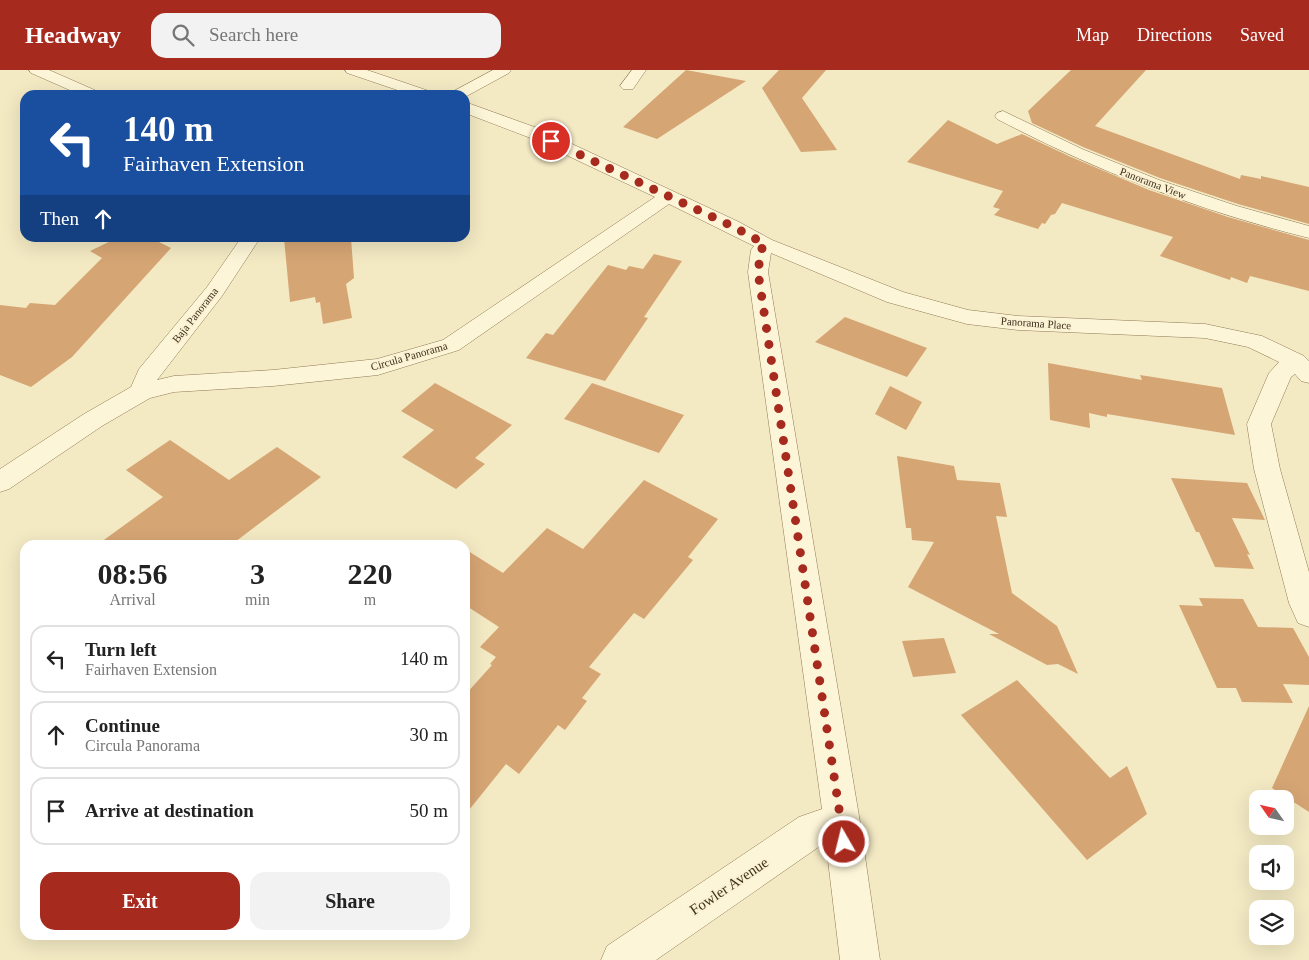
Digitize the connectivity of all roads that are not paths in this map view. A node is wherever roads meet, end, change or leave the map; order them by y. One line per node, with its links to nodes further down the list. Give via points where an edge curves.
1 (36, 70): 6 (street)
2 (352, 70): 7 (street)
3 (504, 70): 8 (street)
4 (639, 70): 5 (street)
5 (628, 86)
6 (82, 90)
7 (412, 90)
8 (466, 90)
9 (470, 109): 11 (street, via 534,133)
10 (1003, 116): 12 (street, Panorama View, via 1073,151 1161,187)
11 (668, 196): 14 (street, Panorama Place); 16 (street, Circula Panorama, via 451,345 378,367 174,384)
12 (1309, 232)
13 (248, 242): 16 (street, Baja Panorama, via 212,294 147,375)
14 (765, 244): 15 (street, Panorama Place, via 895,297 967,317 1018,323 1204,331 1254,341); 19 (street, via 758,272)
15 (1303, 368): 18 (street, via 1281,373 1260,424 1267,469 1288,554)
16 (142, 392): 17 (street, Circula Panorama, via 93,420)
17 (0, 482)
18 (1309, 614)
19 (842, 822): 20 (street, Fowler Avenue, via 812,830); 21 (street)
20 (620, 960)
21 (860, 960)

